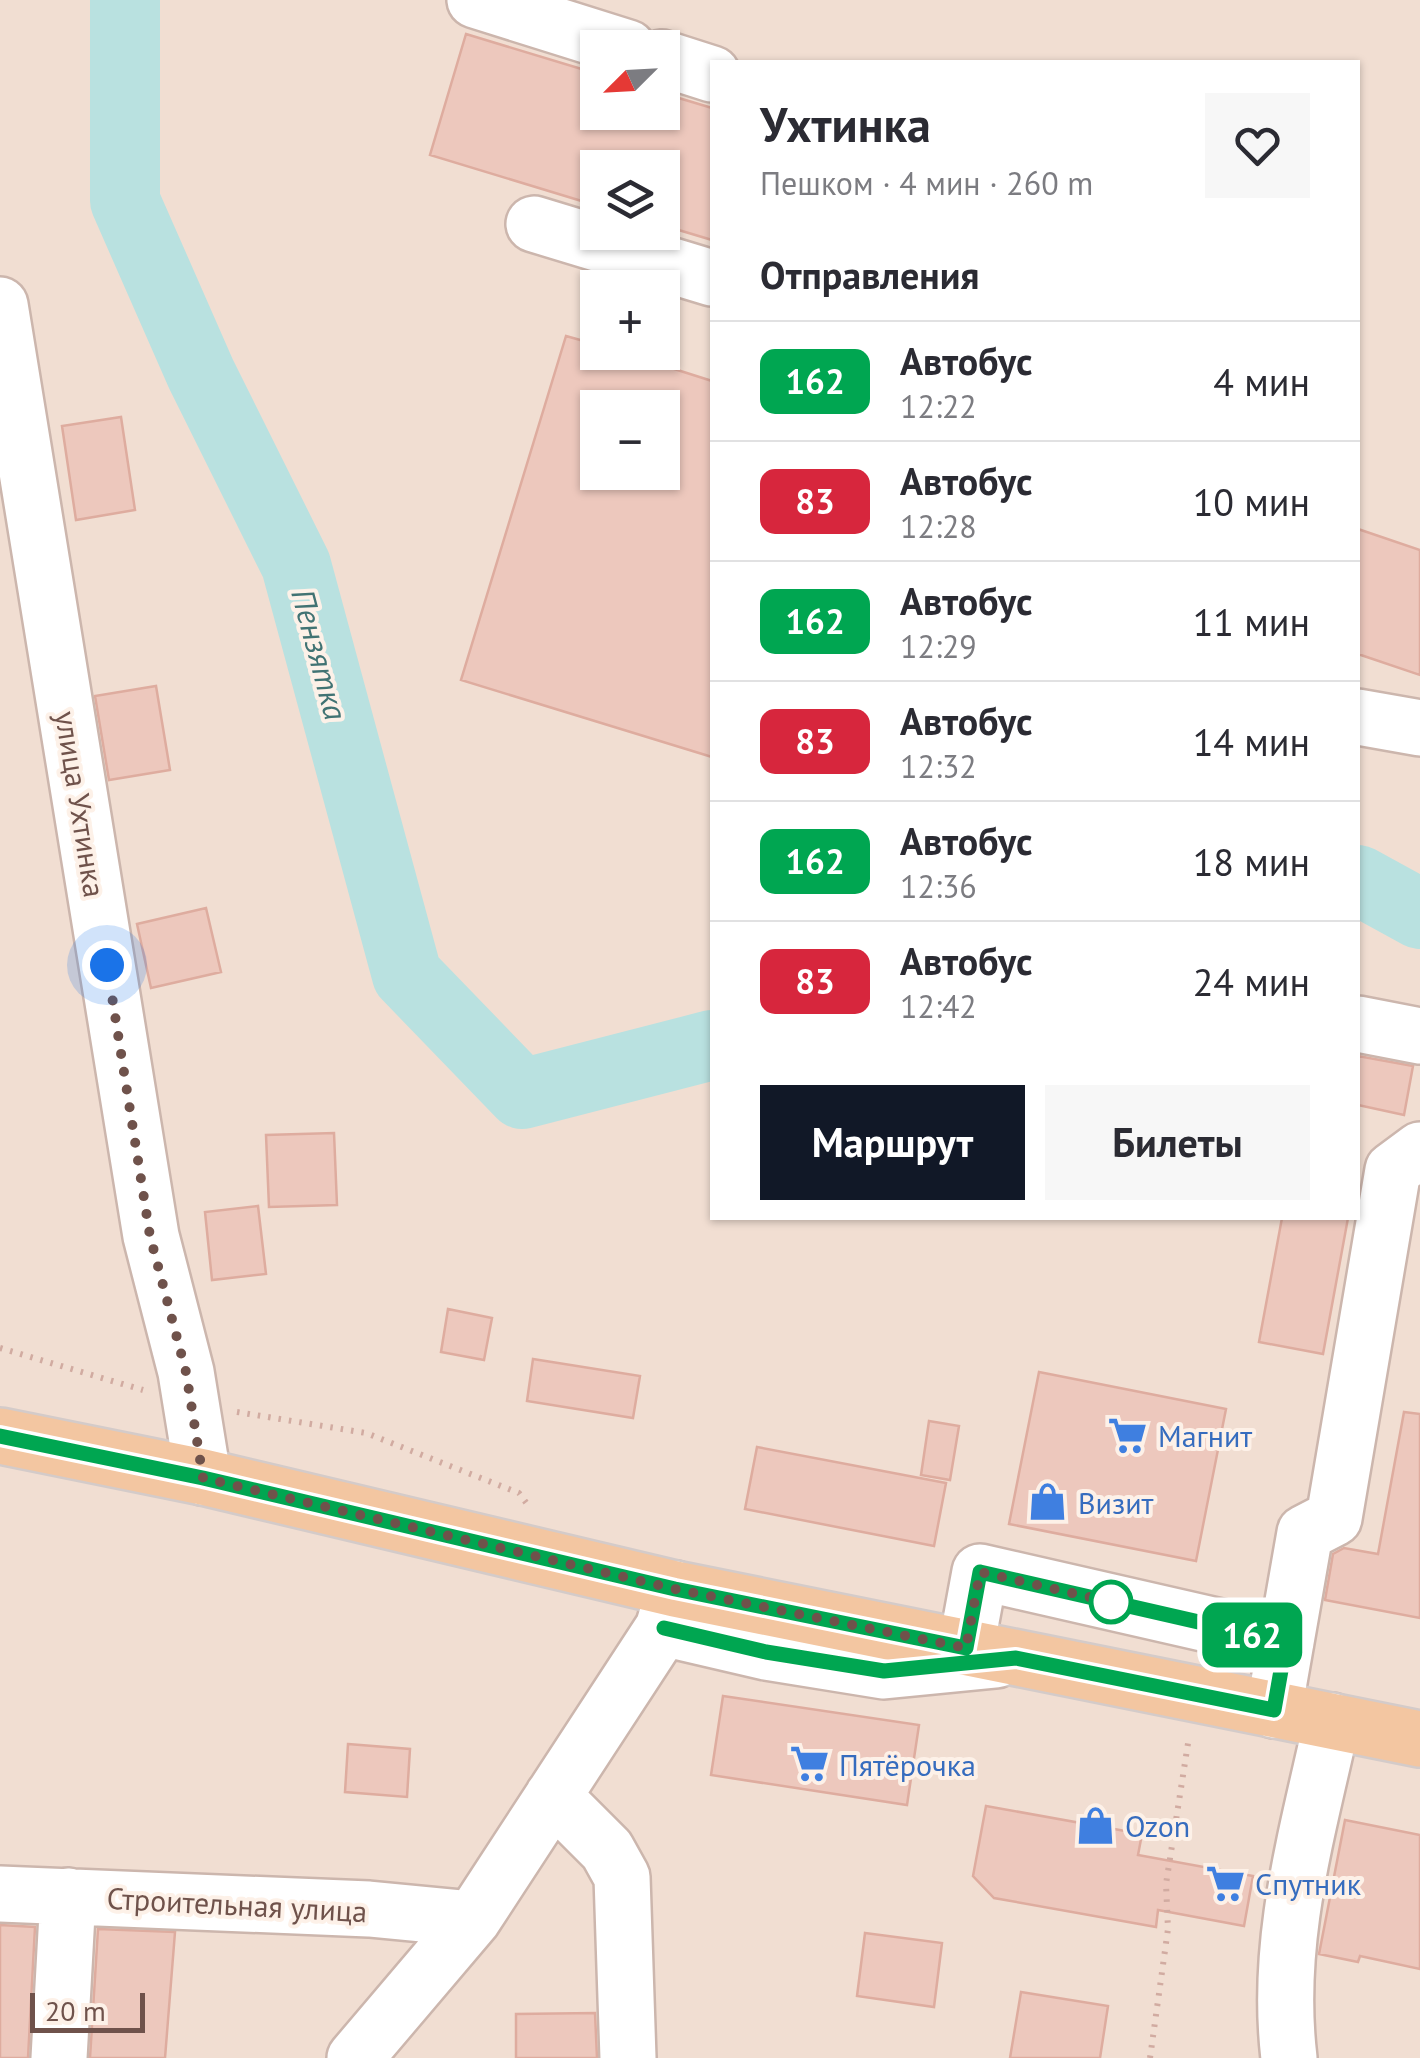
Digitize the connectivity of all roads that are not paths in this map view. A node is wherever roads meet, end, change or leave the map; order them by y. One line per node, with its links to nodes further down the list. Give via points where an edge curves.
1 (475, 0): 2 (street)
2 (580, 33)
3 (680, 64): 4 (street)
4 (710, 73)
5 (534, 224): 6 (street)
6 (710, 277)
7 (0, 305): 14 (street, улица Ухтинка, via 150,1236)
8 (1360, 717): 9 (street)
9 (1420, 728)
10 (1360, 1024): 11 (street)
11 (1420, 1036)
12 (1420, 1150): 16 (street, via 1393,1170 1334,1518 1305,1533)
13 (0, 1436): 14 (main road)
14 (203, 1478): 15 (main road)
15 (669, 1609): 17 (street, via 766,1652 884,1671); 21 (street)
16 (1286, 1642): 17 (street, via 980,1572); 18 (street)
17 (991, 1653): 18 (main road)
18 (1274, 1710): 19 (main road)
19 (1332, 1721): 20 (main road); 28 (street, via 1289,1922 1283,2005)
20 (1420, 1739)
21 (554, 1796): 24 (street); 27 (street, via 607,1850 622,1876)
22 (0, 1894): 23 (street, Строительная улица)
23 (68, 1896): 24 (street, Строительная улица); 25 (street)
24 (473, 1919): 26 (street)
25 (59, 2058)
26 (355, 2058)
27 (628, 2058)
28 (1290, 2058)

